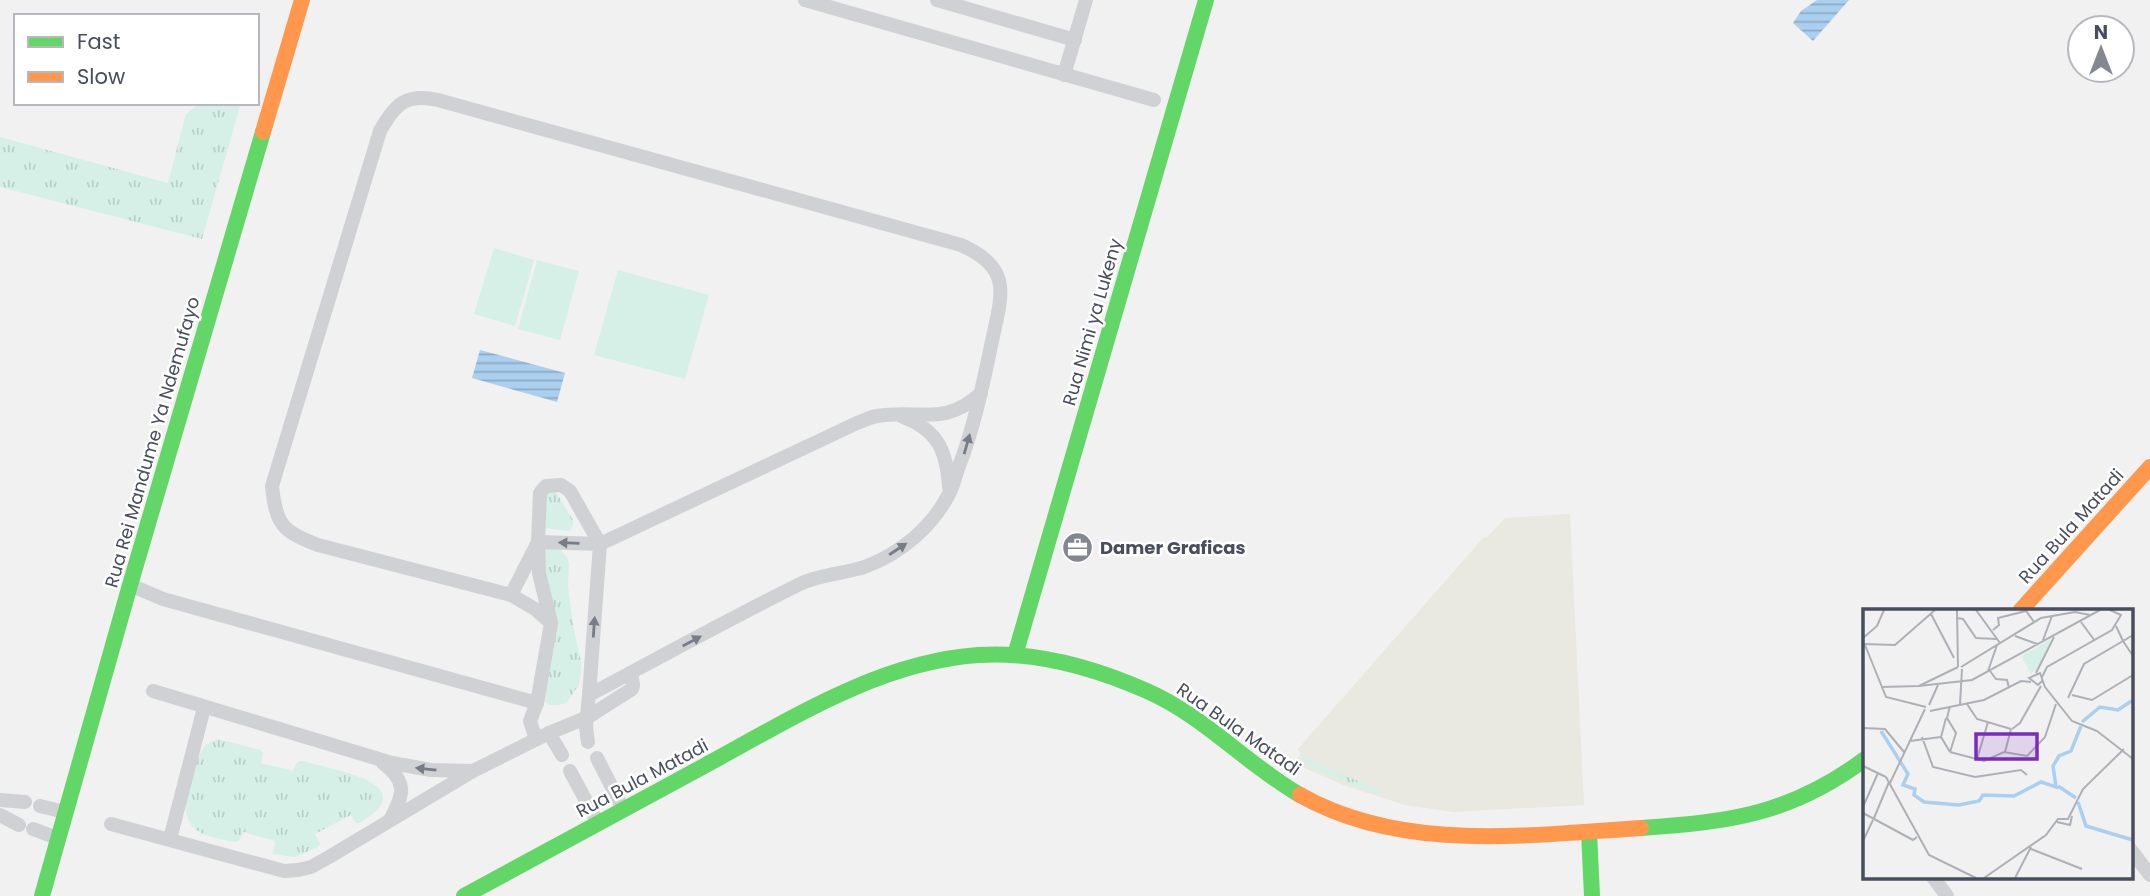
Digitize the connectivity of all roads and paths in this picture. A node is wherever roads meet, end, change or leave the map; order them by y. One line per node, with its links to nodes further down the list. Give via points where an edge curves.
1 (302, 0): 15 (street, Rua Rei Mandume Ya Ndemufayo)
2 (805, 0): 7 (street)
3 (937, 0): 6 (street)
4 (1086, 0): 6 (street)
5 (1206, 0): 19 (street, Rua Nimi ya Lukeny)
6 (1075, 40): 7 (street)
7 (1065, 75): 8 (street)
8 (1154, 100)
9 (981, 392): 10 (street, via 950,412); 12 (street, one-way to 9); 16 (street, via 1002,287 980,253 438,100 411,98 389,114 380,131 272,486 274,509 285,529 318,545)
10 (898, 415): 12 (street, via 922,426 941,446); 14 (street, via 857,423)
11 (2150, 467): 17 (street, Rua Bula Matadi)
12 (950, 494): 20 (street, one-way to 12, via 803,582 867,566 891,554 920,532)
13 (538, 542): 14 (street, one-way to 13); 14 (street, via 540,493 546,486 561,485 570,491); 16 (street); 18 (street, via 539,573)
14 (600, 544): 22 (street, one-way to 14)
15 (130, 585): 23 (street, via 163,599); 36 (street, Rua Rei Mandume Ya Ndemufayo)
16 (511, 595): 18 (street)
17 (2022, 609)
18 (551, 623): 23 (street)
19 (1015, 655): 35 (street, Rua Bula Matadi, via 930,663 875,680 825,701); 41 (street, Rua Bula Matadi, via 1077,666 1133,683 1188,713 1279,784 1321,806 1388,829 1459,836)
20 (631, 673): 22 (street); 25 (street, via 632,689)
21 (153, 691): 24 (street)
22 (589, 695): 25 (street)
23 (537, 703): 26 (street, via 530,721)
24 (204, 708): 30 (street); 43 (street)
25 (587, 717): 26 (street); 27 (street)
26 (543, 736): 28 (street); 32 (street)
27 (588, 742)
28 (562, 755)
29 (597, 758): 35 (street)
30 (379, 760): 32 (street, one-way to 30, via 415,768); 38 (street, via 403,788)
31 (1863, 760): 41 (street, Rua Bula Matadi, via 1837,780 1768,810 1691,824)
32 (473, 771): 38 (street)
33 (570, 771): 39 (street)
34 (0, 800): 36 (street)
35 (623, 809): 39 (street, Rua Bula Matadi)
36 (65, 812): 42 (street, Rua Rei Mandume Ya Ndemufayo)
37 (0, 815): 42 (street)
38 (389, 821): 43 (street, via 311,867 298,870 270,868)
39 (597, 823): 48 (street, Rua Bula Matadi)
40 (111, 824): 43 (street)
41 (1589, 832): 49 (street)
42 (57, 838): 47 (street, Rua Rei Mandume Ya Ndemufayo)
43 (170, 839)
44 (2132, 851): 45 (street)
45 (2150, 875)
46 (1934, 878): 50 (street)
47 (42, 896)
48 (464, 896)
49 (1592, 896)
50 (1947, 896)

